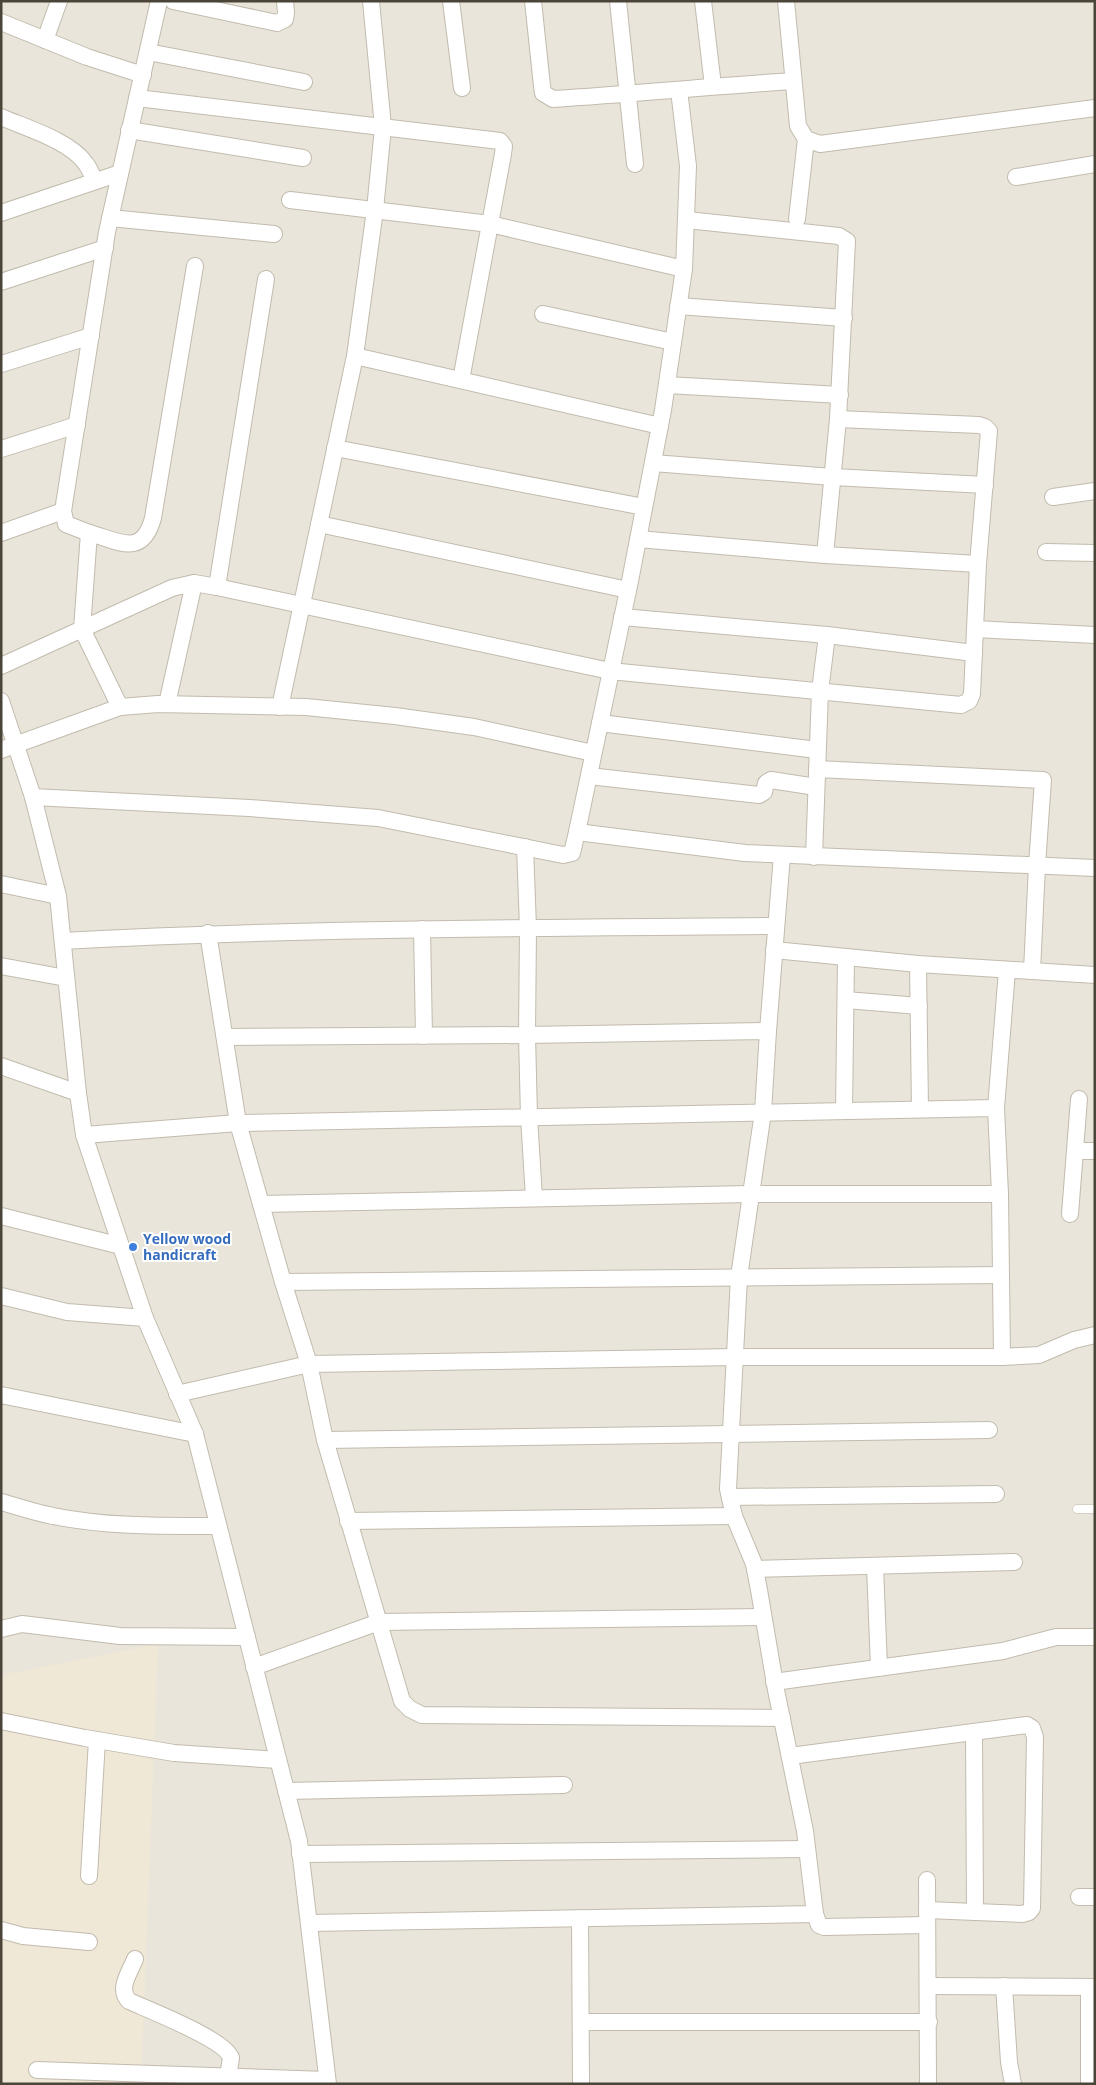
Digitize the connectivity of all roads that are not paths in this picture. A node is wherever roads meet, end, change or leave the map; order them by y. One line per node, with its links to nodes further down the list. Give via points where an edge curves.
1 (59, 1): 12 (street)
2 (159, 1): 13 (street)
3 (173, 1): 4 (street, via 277,23 286,14)
4 (285, 1)
5 (371, 1): 24 (street)
6 (451, 1): 18 (street)
7 (532, 1): 20 (street, via 543,93 553,99)
8 (618, 1): 20 (street)
9 (703, 1): 17 (street)
10 (786, 1): 15 (street)
11 (1, 22): 12 (street)
12 (45, 40): 14 (street)
13 (148, 52): 14 (street); 16 (street)
14 (143, 75): 21 (street)
15 (794, 81): 17 (street); 26 (street, via 798,126)
16 (304, 82)
17 (713, 86): 19 (street)
18 (462, 88)
19 (680, 90): 20 (street); 38 (street, via 688,166)
20 (628, 95): 28 (street)
21 (137, 98): 24 (street); 25 (street)
22 (1095, 108): 26 (street, via 820,144)
23 (1, 117): 32 (street, via 77,153 87,164)
24 (383, 126): 34 (street); 39 (street, via 500,141 504,146)
25 (129, 130): 27 (street); 30 (street)
26 (806, 139): 37 (street)
27 (303, 158)
28 (635, 164)
29 (1095, 164): 31 (street)
30 (120, 173): 32 (street); 36 (street)
31 (1016, 177)
32 (94, 181): 35 (street)
33 (290, 200): 34 (street)
34 (375, 210): 39 (street); 51 (street)
35 (1, 213)
36 (110, 218): 40 (street); 41 (street)
37 (797, 219)
38 (687, 220): 43 (street); 48 (street, via 844,238 848,246)
39 (490, 224): 43 (street); 53 (street)
40 (274, 234)
41 (105, 248): 45 (street); 49 (street)
42 (196, 266): 70 (street, via 150,532 142,541 132,544)
43 (684, 268): 46 (street)
44 (266, 279): 77 (street)
45 (1, 282)
46 (678, 306): 48 (street); 50 (street)
47 (543, 314): 50 (street)
48 (844, 318): 55 (street)
49 (91, 336): 52 (street); 57 (street)
50 (673, 342): 54 (street)
51 (354, 356): 53 (street); 59 (street)
52 (1, 364)
53 (461, 380): 58 (street)
54 (667, 385): 55 (street); 58 (street)
55 (840, 395): 56 (street)
56 (838, 419): 62 (street); 63 (street, via 985,427 989,431)
57 (76, 425): 60 (street); 67 (street)
58 (660, 426): 61 (street)
59 (335, 448): 66 (street); 68 (street)
60 (1, 449)
61 (653, 463): 62 (street); 66 (street)
62 (833, 477): 63 (street); 74 (street)
63 (985, 485): 75 (street)
64 (1095, 491): 65 (street)
65 (1053, 497)
66 (644, 506): 71 (street)
67 (63, 511): 69 (street); 70 (street, via 66,524)
68 (319, 524): 78 (street); 79 (street)
69 (1, 533)
70 (89, 533): 81 (street)
71 (638, 539): 74 (street); 78 (street)
72 (1046, 552): 73 (street)
73 (1095, 553)
74 (825, 555): 75 (street)
75 (978, 564): 82 (street)
76 (194, 583): 77 (street); 81 (street, via 172,588); 90 (street)
77 (217, 587): 79 (street)
78 (628, 590): 80 (street)
79 (303, 604): 87 (street); 91 (street)
80 (622, 617): 83 (street); 87 (street)
81 (82, 629): 86 (street); 92 (street)
82 (975, 629): 84 (street); 85 (street)
83 (827, 635): 85 (street); 88 (street)
84 (1095, 635)
85 (974, 653): 88 (street, via 972,694 969,701 960,705)
86 (1, 666)
87 (610, 671): 88 (street); 93 (street)
88 (820, 691): 95 (street)
89 (1, 701): 94 (street)
90 (167, 704): 91 (street); 92 (street)
91 (280, 706): 96 (street, via 474,727)
92 (120, 707): 94 (street)
93 (600, 723): 95 (street); 96 (street)
94 (9, 747): 100 (street)
95 (818, 750): 97 (street)
96 (594, 754): 98 (street)
97 (817, 769): 99 (street); 105 (street, via 1043,780)
98 (589, 776): 99 (street, via 759,795 771,780); 101 (street)
99 (816, 787): 104 (street)
100 (33, 797): 102 (street, via 378,818); 108 (street)
101 (577, 832): 102 (street, via 572,853 568,855); 103 (street)
102 (525, 847): 110 (street)
103 (782, 855): 104 (street); 109 (street)
104 (814, 856): 105 (street)
105 (1037, 864): 106 (street); 119 (street)
106 (1095, 868)
107 (1, 884): 108 (street)
108 (58, 896): 113 (street)
109 (776, 926): 110 (street); 114 (street)
110 (528, 928): 111 (street); 125 (street)
111 (422, 929): 112 (street); 126 (street)
112 (208, 933): 113 (street); 127 (street)
113 (63, 941): 121 (street)
114 (774, 950): 115 (street); 124 (street)
115 (846, 957): 116 (street); 122 (street)
116 (918, 964): 118 (street); 123 (street)
117 (1, 966): 121 (street)
118 (1007, 970): 119 (street); 131 (street)
119 (1032, 971): 120 (street)
120 (1095, 975)
121 (66, 978): 129 (street)
122 (846, 1000): 123 (street); 133 (street)
123 (919, 1006): 132 (street)
124 (768, 1031): 125 (street); 134 (street)
125 (527, 1035): 126 (street); 135 (street)
126 (424, 1036): 127 (street)
127 (226, 1037): 136 (street)
128 (1, 1066): 129 (street)
129 (78, 1093): 137 (street)
130 (1079, 1099): 138 (street)
131 (996, 1108): 132 (street); 141 (street)
132 (920, 1109): 133 (street)
133 (844, 1110): 134 (street)
134 (763, 1112): 135 (street); 140 (street)
135 (529, 1117): 136 (street); 142 (street)
136 (238, 1123): 137 (street); 143 (street)
137 (84, 1135): 146 (street)
138 (1075, 1151): 139 (street); 144 (street)
139 (1095, 1151)
140 (750, 1194): 141 (street); 142 (street); 148 (street)
141 (1000, 1194): 147 (street)
142 (534, 1198): 143 (street)
143 (261, 1204): 149 (street)
144 (1070, 1214)
145 (1, 1216): 146 (street)
146 (121, 1246): 151 (street)
147 (1001, 1275): 148 (street); 154 (street)
148 (739, 1278): 149 (street); 153 (street)
149 (284, 1282): 155 (street)
150 (1, 1296): 151 (street, via 68,1312)
151 (145, 1318): 156 (street)
152 (1095, 1335): 154 (street, via 1039,1355)
153 (736, 1357): 154 (street); 155 (street); 159 (street)
154 (1002, 1357)
155 (309, 1364): 156 (street); 161 (street)
156 (177, 1394): 160 (street)
157 (1, 1395): 160 (street)
158 (989, 1430): 159 (street)
159 (732, 1433): 161 (street); 163 (street, via 728,1459)
160 (195, 1434): 169 (street)
161 (324, 1440): 168 (street)
162 (996, 1494): 163 (street)
163 (730, 1497): 167 (street)
164 (1, 1502): 169 (street, via 53,1516 102,1523)
165 (1077, 1509): 166 (lane)
166 (1095, 1509)
167 (734, 1516): 168 (street); 172 (street)
168 (348, 1521): 174 (street)
169 (218, 1526): 176 (street)
170 (1014, 1562): 171 (street)
171 (875, 1566): 172 (street); 179 (street)
172 (755, 1569): 173 (street)
173 (763, 1617): 174 (street); 180 (street)
174 (379, 1622): 178 (street); 181 (street, via 402,1701 422,1715)
175 (1, 1629): 176 (street, via 22,1624 120,1636)
176 (247, 1637): 178 (street)
177 (1095, 1637): 179 (street, via 1056,1637 1003,1651)
178 (254, 1667): 186 (street)
179 (879, 1668): 180 (street)
180 (774, 1682): 181 (street)
181 (782, 1718): 185 (street)
182 (1, 1721): 184 (street)
183 (974, 1732): 185 (street); 193 (street); 193 (street, via 1027,1725 1035,1737 1032,1908 1022,1914)
184 (97, 1740): 186 (street, via 174,1752); 191 (street)
185 (790, 1756): 189 (street)
186 (278, 1760): 188 (street)
187 (564, 1785): 188 (street)
188 (286, 1792): 190 (street)
189 (807, 1849): 190 (street); 194 (street)
190 (300, 1854): 197 (street)
191 (89, 1876)
192 (927, 1880): 195 (street)
193 (975, 1912): 195 (street)
194 (815, 1914): 195 (street, via 818,1925 824,1927); 196 (street)
195 (926, 1917): 201 (street)
196 (580, 1918): 197 (street); 204 (street)
197 (308, 1923): 209 (street)
198 (1, 1930): 199 (street, via 23,1936)
199 (89, 1942)
200 (135, 1959): 207 (street, via 124,1986 125,1997 224,2047 231,2058)
201 (928, 1986): 202 (street); 205 (street)
202 (1004, 1986): 203 (street); 211 (street)
203 (1092, 1987): 212 (street)
204 (581, 2022): 205 (street); 208 (street)
205 (928, 2022): 210 (street)
206 (38, 2070): 207 (street)
207 (228, 2076): 209 (street)
208 (582, 2081)
209 (328, 2082)
210 (928, 2084)
211 (1013, 2084)
212 (1089, 2084)

